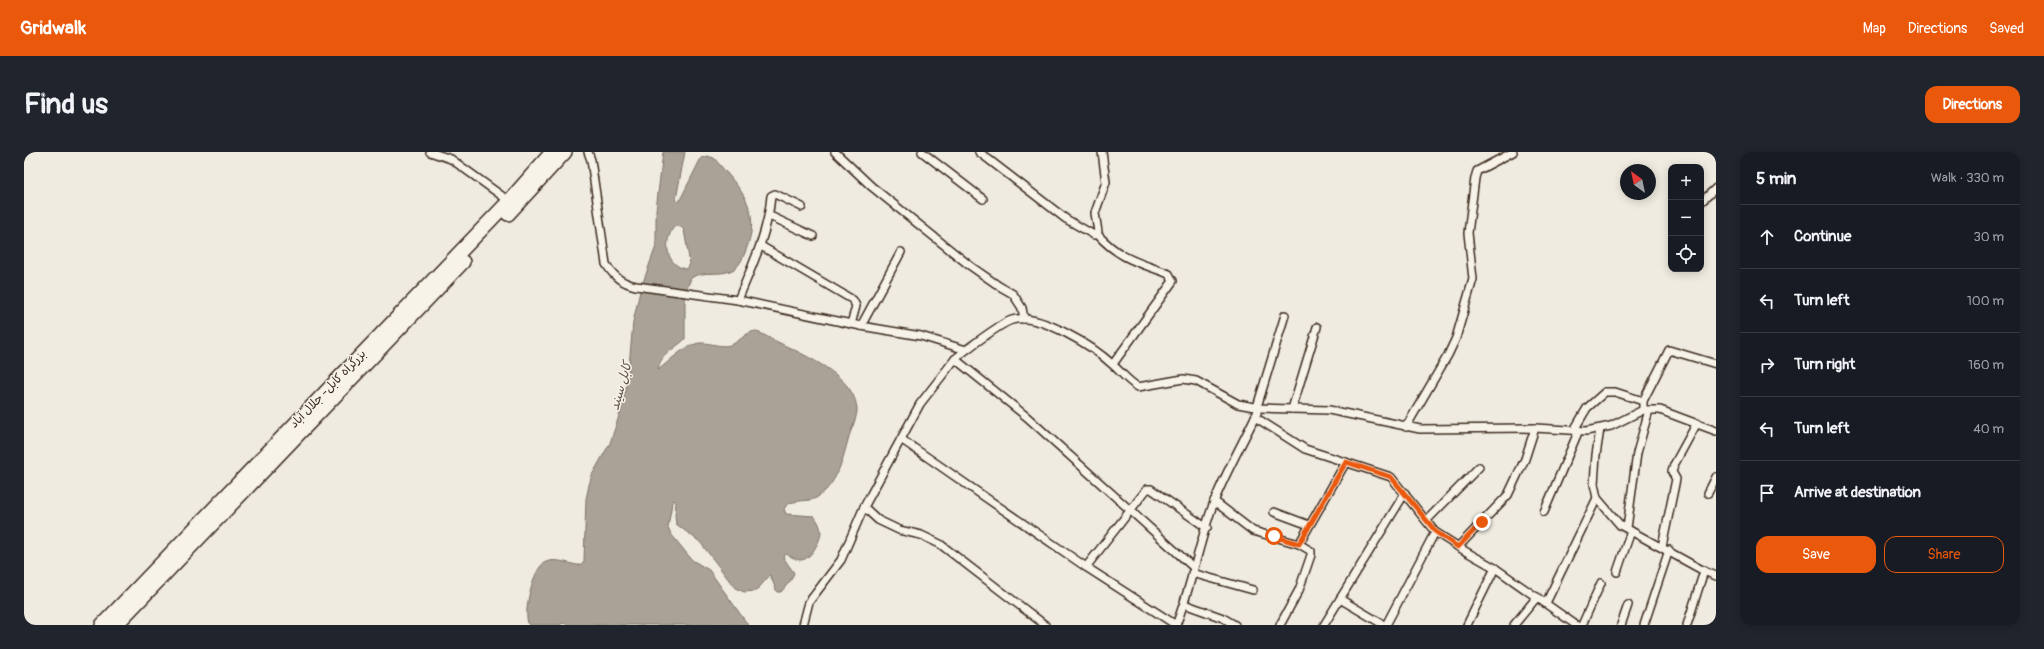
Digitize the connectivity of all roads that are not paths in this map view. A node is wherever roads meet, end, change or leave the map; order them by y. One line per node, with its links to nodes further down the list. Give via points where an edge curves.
1 (430, 152): 10 (street, via 451,159)
2 (588, 152): 19 (street, via 606,264 612,274 624,283 636,286)
3 (835, 152): 21 (street, via 871,186 969,265 1013,294 1022,308)
4 (922, 152): 11 (street)
5 (979, 152): 15 (street, via 1066,219 1094,235)
6 (1102, 152): 15 (street, via 1106,182 1095,213)
7 (1513, 152): 35 (street, via 1477,171 1474,178 1468,233 1473,279 1448,356)
8 (560, 153): 10 (highway, بزرگراه کابل- جلال آباد)
9 (1716, 188): 12 (street)
10 (517, 196): 65 (highway, بزرگراه کابل- جلال آباد)
11 (983, 200)
12 (1703, 200)
13 (802, 207): 14 (street, via 773,194)
14 (770, 216): 16 (street); 17 (street)
15 (1097, 234): 27 (street, via 1107,245 1128,260 1169,274 1173,281)
16 (813, 236)
17 (761, 246): 19 (street); 22 (street, via 853,300 856,306)
18 (901, 252): 23 (street)
19 (738, 300): 22 (street)
20 (1285, 315): 30 (street)
21 (1024, 318): 25 (street, via 1012,320); 27 (street, via 1064,331)
22 (851, 324): 23 (street)
23 (861, 326): 25 (street, via 921,336)
24 (1317, 327): 31 (street)
25 (966, 350): 26 (street)
26 (955, 359): 40 (street, via 920,404); 49 (street, via 1027,417)
27 (1113, 364): 30 (street, via 1127,381 1138,387 1182,379 1196,381 1238,404)
28 (1716, 364): 29 (street, via 1669,350)
29 (1643, 401): 32 (street); 38 (street, via 1615,392 1605,392 1587,408)
30 (1258, 408): 31 (street); 33 (street)
31 (1292, 409): 35 (street, via 1329,410)
32 (1646, 410): 34 (street, via 1660,410); 37 (street); 55 (street, via 1637,453)
33 (1255, 417): 41 (street, via 1305,449); 47 (street)
34 (1697, 423): 39 (street); 59 (street, via 1672,472 1676,479)
35 (1406, 427): 36 (street)
36 (1535, 428): 38 (street); 58 (street, via 1525,459 1508,495)
37 (1600, 429): 38 (street); 46 (street, via 1594,484)
38 (1576, 430): 51 (street)
39 (1716, 431)
40 (902, 439): 48 (street); 60 (street)
41 (1346, 462): 44 (street, via 1391,477); 53 (street)
42 (1478, 468): 52 (street)
43 (1716, 477): 45 (street)
44 (1405, 493): 52 (street); 70 (street)
45 (1708, 493)
46 (1597, 498): 55 (street, via 1620,525); 71 (street)
47 (1214, 501): 54 (street); 57 (street, via 1253,531)
48 (864, 506): 77 (street, via 841,560 808,602); 78 (street, via 878,520 899,530 921,534 940,544)
49 (1129, 510): 54 (street, via 1149,488); 60 (street); 62 (street)
50 (1274, 512): 53 (street)
51 (1544, 512)
52 (1426, 520): 56 (street)
53 (1309, 525): 57 (street)
54 (1207, 528): 62 (street)
55 (1629, 529): 59 (street); 64 (street)
56 (1436, 532): 58 (street); 83 (street)
57 (1299, 544): 81 (street, via 1309,549 1311,555 1299,590)
58 (1458, 547): 61 (street)
59 (1665, 549): 63 (street); 88 (street)
60 (1086, 567): 79 (street)
61 (1495, 568): 69 (street); 84 (street)
62 (1192, 570): 68 (street); 72 (street)
63 (1704, 571): 66 (street); 89 (street)
64 (1617, 572)
65 (159, 573): 75 (highway, بزرگراه کابل- جلال آباد); 76 (highway, بزرگراه کابل- جلال آباد)
66 (1716, 576)
67 (1601, 583): 86 (street)
68 (1253, 590)
69 (1538, 597): 71 (street); 85 (street)
70 (1340, 599): 82 (street); 83 (street)
71 (1546, 603): 74 (street)
72 (1184, 604): 79 (street); 80 (street)
73 (1628, 604): 87 (street)
74 (1573, 624)
75 (102, 625)
76 (116, 625)
77 (803, 625)
78 (1046, 625)
79 (1176, 625)
80 (1235, 625)
81 (1280, 625)
82 (1324, 625)
83 (1385, 625)
84 (1467, 625)
85 (1514, 625)
86 (1582, 625)
87 (1621, 625)
88 (1644, 625)
89 (1687, 625)

